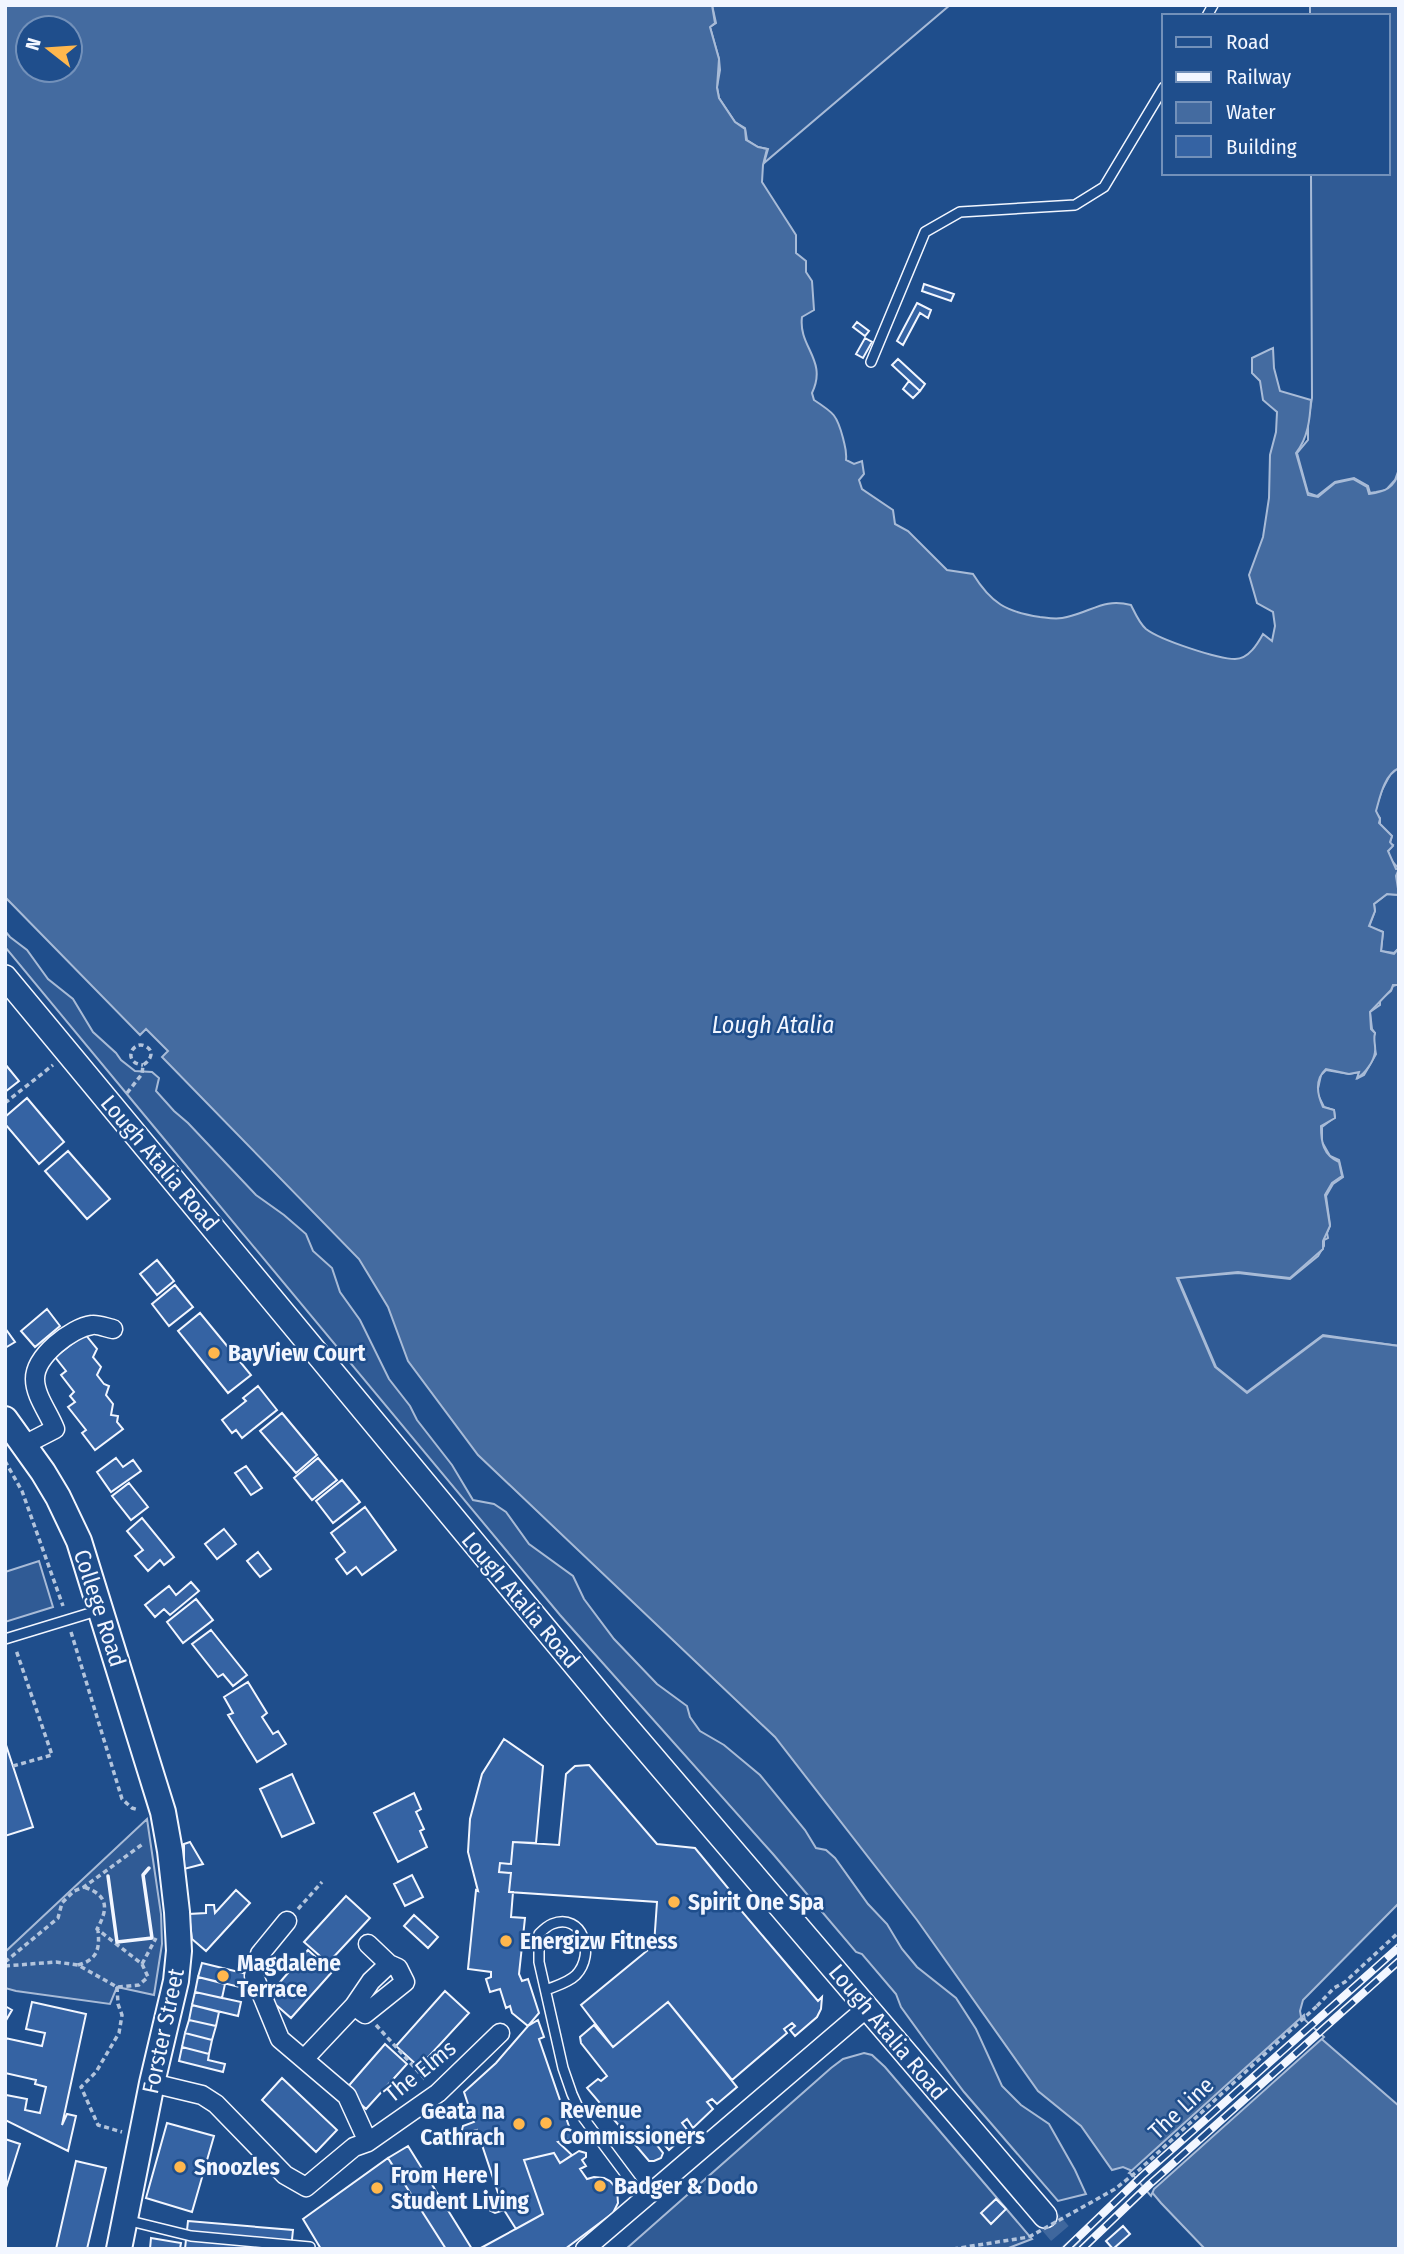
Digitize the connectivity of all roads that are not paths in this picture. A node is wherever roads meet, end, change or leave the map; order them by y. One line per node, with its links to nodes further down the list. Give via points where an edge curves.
1 (1162, 90): 2 (lane, via 1104,187 1075,205 960,212 925,232)
2 (871, 362)
3 (5, 977): 13 (street, Lough Atalia Road, via 615,1713)
4 (113, 1329): 6 (street, via 93,1324 59,1342 42,1359 35,1380 55,1429)
5 (5, 1419): 6 (main road, College Road)
6 (24, 1445): 7 (main road, College Road, via 69,1517)
7 (102, 1609): 8 (lane); 9 (main road, College Road)
8 (5, 1639)
9 (163, 1812): 16 (main road, Forster Street, via 179,1951)
10 (287, 1921): 15 (street, The Elms, via 260,1954 254,1976 280,2039)
11 (368, 1944): 15 (street, via 389,1964 371,1981 360,2010)
12 (546, 1990): 12 (lane, via 538,1962 538,1934 551,1924 578,1928 585,1940 582,1965 575,1976); 18 (lane, via 563,2068 582,2116)
13 (868, 2007): 18 (street); 19 (street, Lough Atalia Road)
14 (500, 2033): 17 (street, The Elms, via 438,2093)
15 (304, 2059): 17 (street, The Elms, via 347,2096)
16 (152, 2083): 17 (street, The Elms, via 202,2095 216,2104 285,2175 306,2187 354,2147); 20 (main road, Forster Street)
17 (368, 2142)
18 (645, 2200): 23 (street)
19 (1045, 2216)
20 (124, 2220): 21 (lane, via 191,2236); 22 (main road, Forster Street)
21 (310, 2247)
22 (120, 2249)
23 (585, 2249)

